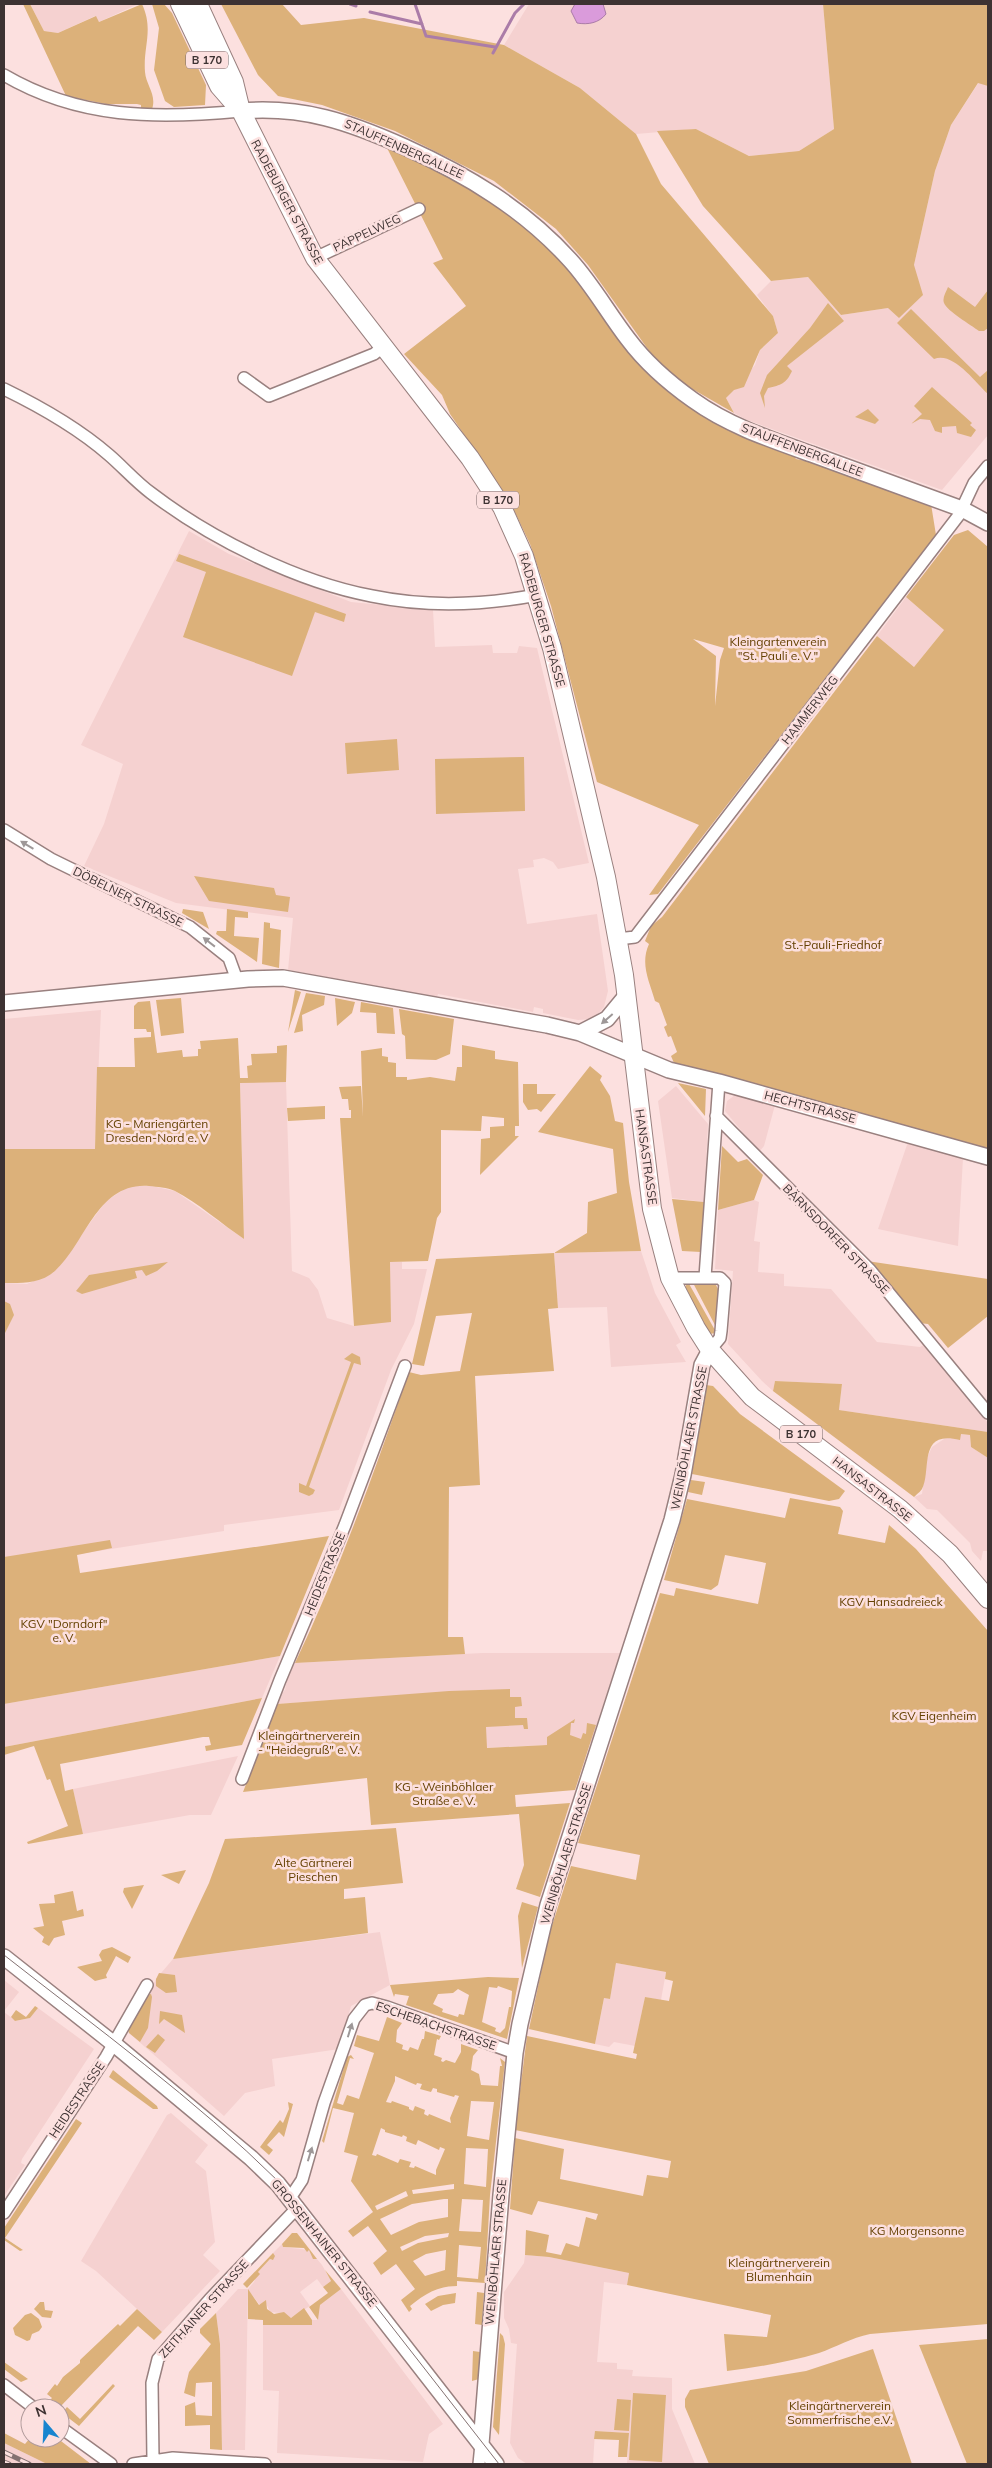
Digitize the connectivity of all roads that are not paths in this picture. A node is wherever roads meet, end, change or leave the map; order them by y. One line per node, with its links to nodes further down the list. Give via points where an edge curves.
1 (180, 4): 4 (main road, RADEBURGER STRASSE / B 170, via 219,86)
2 (198, 4): 4 (main road, RADEBURGER STRASSE / B 170, via 234,82)
3 (4, 74): 4 (street, via 63,102 112,113 165,116)
4 (241, 111): 6 (main road, RADEBURGER STRASSE / B 170); 11 (street, STAUFFENBERGALLEE, via 293,111 332,118 450,168 514,208 549,238 587,280 642,356 695,402 748,431)
5 (419, 209): 6 (street, PAPPELWEG)
6 (315, 258): 7 (main road, RADEBURGER STRASSE / B 170)
7 (383, 347): 8 (street, via 374,354 269,396); 13 (main road, RADEBURGER STRASSE / B 170, via 486,480 513,528)
8 (244, 378)
9 (4, 389): 13 (street, via 67,424 108,454 150,493 229,543 275,565 371,596 397,600 492,602)
10 (988, 466): 11 (street, HAMMERWEG, via 974,483)
11 (962, 508): 12 (street, STAUFFENBERGALLEE); 15 (street, HAMMERWEG, via 635,937)
12 (988, 523)
13 (537, 595): 15 (main road, RADEBURGER STRASSE / B 170, via 594,821)
14 (4, 830): 16 (street, DÖBELNER STRASSE, one-way to 14, via 229,958 190,927 51,859)
15 (618, 939): 17 (main road, RADEBURGER STRASSE / B 170)
16 (237, 980): 18 (street, HECHTSTRASSE); 19 (street, HECHTSTRASSE, via 283,978)
17 (626, 996): 19 (street, one-way to 19, via 602,1024); 20 (main road, RADEBURGER STRASSE / B 170)
18 (4, 1003)
19 (580, 1033): 20 (street, HECHTSTRASSE)
20 (633, 1057): 21 (street, HECHTSTRASSE); 25 (main road, HANSASTRASSE / B 170, via 652,1209)
21 (719, 1082): 22 (street); 23 (street, HECHTSTRASSE)
22 (716, 1116): 24 (street); 28 (street, BÄRNSDORFER STRASSE, via 870,1270)
23 (988, 1157)
24 (705, 1277): 25 (street, WEINBÖHLAER STRASSE); 26 (street, WEINBÖHLAER STRASSE, via 720,1278 725,1282 720,1338)
25 (670, 1278): 26 (main road, HANSASTRASSE / B 170)
26 (710, 1350): 29 (main road, HANSASTRASSE / B 170, via 752,1397 900,1509 950,1554); 35 (street, WEINBÖHLAER STRASSE, via 702,1365 672,1520 548,1905)
27 (405, 1366): 30 (street, HEIDESTRASSE, via 345,1525)
28 (988, 1413)
29 (988, 1599)
30 (242, 1779)
31 (4, 1957): 34 (street, GROSSENHAINER STRASSE)
32 (147, 1985): 34 (street, HEIDESTRASSE)
33 (359, 2010): 35 (street, ESCHEBACHSTRASSE, via 372,2003 387,2007); 36 (street, ZEITHAINER STRASSE, one-way to 33, via 332,2080)
34 (114, 2044): 36 (street, GROSSENHAINER STRASSE, via 251,2158); 37 (street, HEIDESTRASSE)
35 (514, 2053): 41 (street, WEINBÖHLAER STRASSE)
36 (294, 2202): 41 (street, GROSSENHAINER STRASSE); 42 (street, ZEITHAINER STRASSE, via 158,2359 152,2383)
37 (4, 2212)
38 (4, 2385): 39 (street)
39 (21, 2398)
40 (70, 2434): 43 (street)
41 (481, 2444): 46 (street, WEINBÖHLAER STRASSE); 47 (street, GROSSENHAINER STRASSE)
42 (153, 2460): 44 (street); 45 (street, via 173,2458)
43 (111, 2464)
44 (133, 2464)
45 (265, 2464)
46 (480, 2464)
47 (496, 2464)

